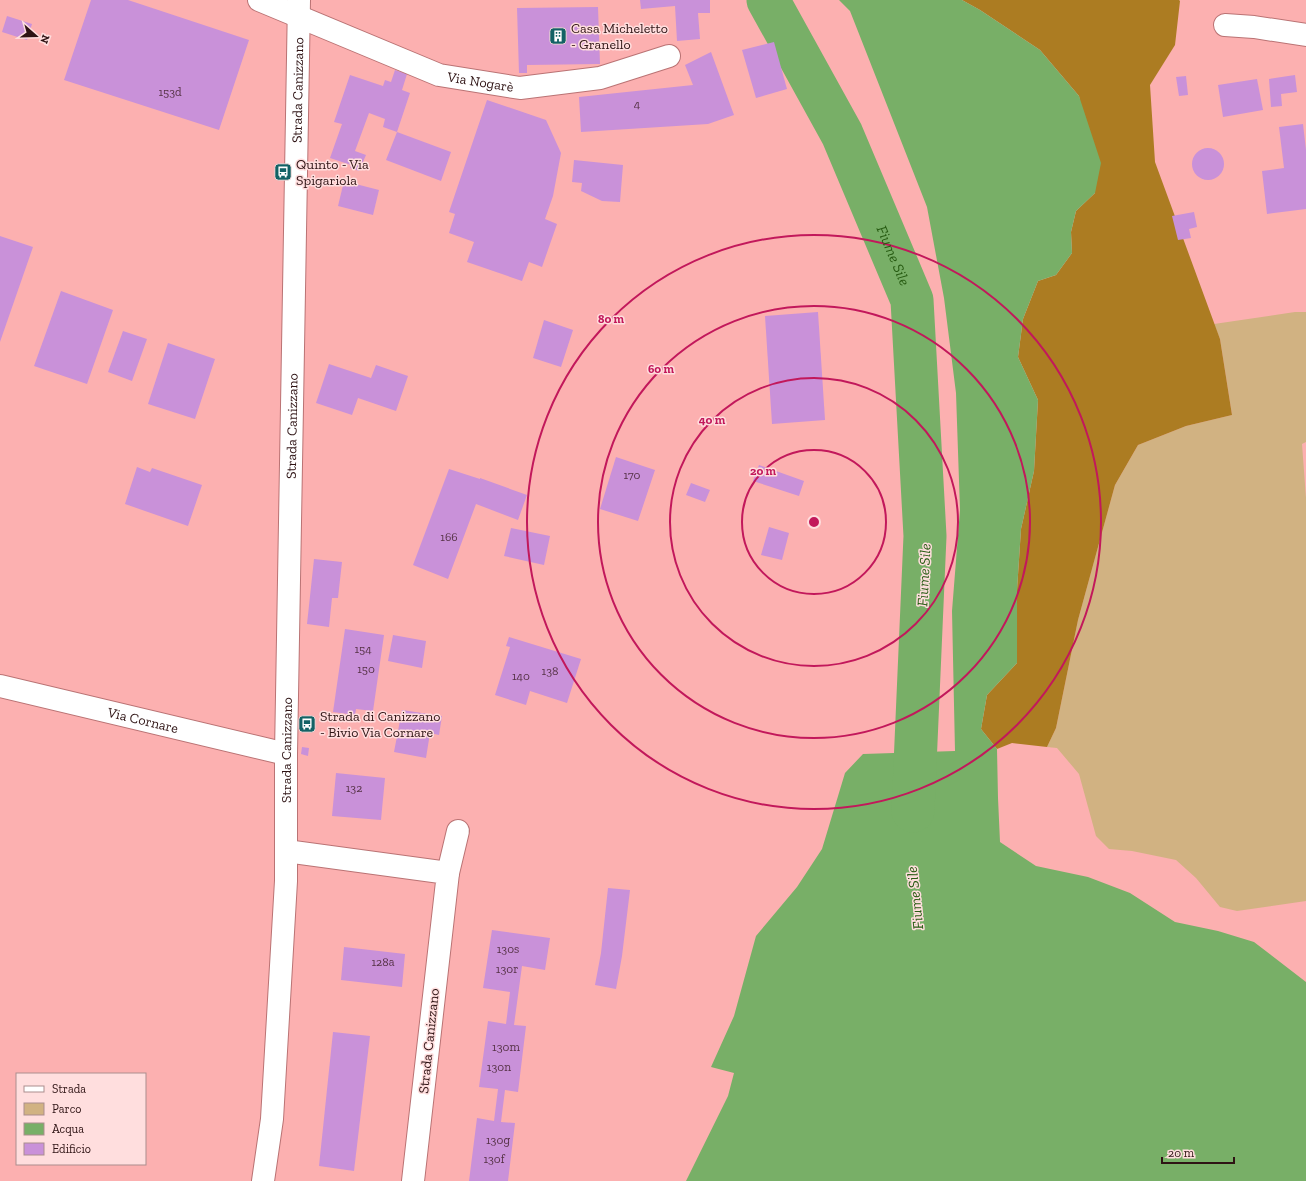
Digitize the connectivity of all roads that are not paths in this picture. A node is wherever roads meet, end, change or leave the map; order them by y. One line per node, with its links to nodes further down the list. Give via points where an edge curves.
1 (259, 0): 2 (street, Via Nogarè)
2 (299, 9): 5 (street, Via Nogarè, via 439,75 520,88 600,78); 7 (street, Strada Canizzano)
3 (1225, 26): 4 (street, via 1254,27)
4 (1306, 35)
5 (669, 56)
6 (0, 686): 7 (street, Via Cornare)
7 (286, 754): 9 (street, Strada Canizzano)
8 (458, 831): 10 (street, Strada Canizzano)
9 (286, 851): 10 (street); 11 (street, Strada Canizzano, via 272,1119)
10 (448, 873): 12 (street, Strada Canizzano)
11 (263, 1181)
12 (413, 1181)

